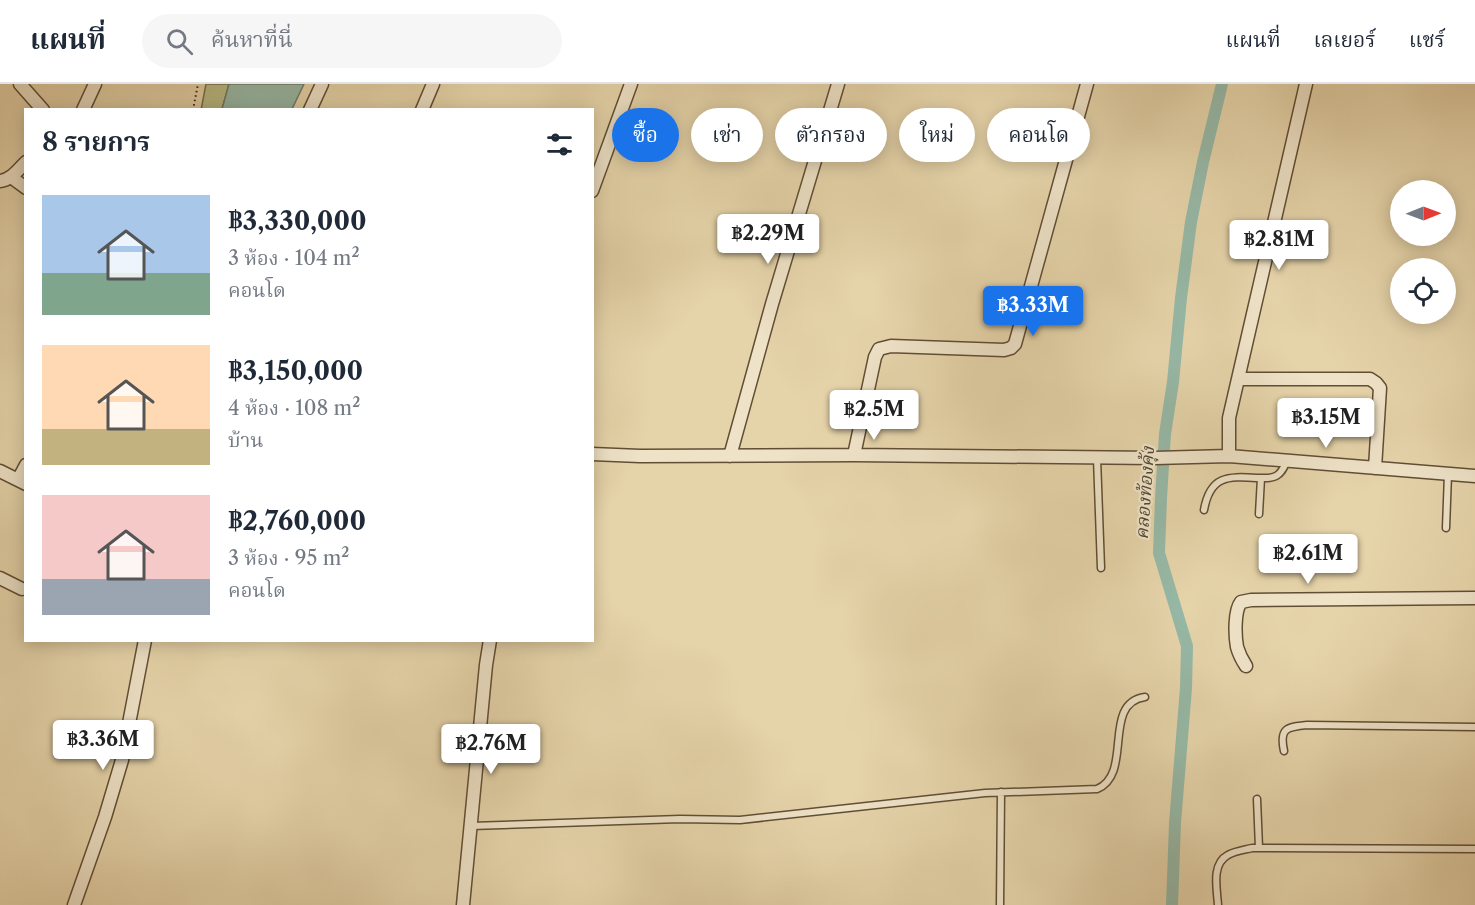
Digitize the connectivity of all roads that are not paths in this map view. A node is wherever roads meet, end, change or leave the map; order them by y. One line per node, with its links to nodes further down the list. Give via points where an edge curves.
1 (20, 84): 9 (street)
2 (94, 84): 10 (street)
3 (322, 84): 11 (street)
4 (433, 84): 12 (street)
5 (631, 84): 15 (street)
6 (838, 84): 20 (street)
7 (1087, 84): 19 (street, via 1015,345 1004,350 891,346 879,349)
8 (1306, 84): 17 (street)
9 (41, 108)
10 (84, 108)
11 (311, 108)
12 (423, 108)
13 (24, 164): 14 (street)
14 (6, 179): 16 (street)
15 (594, 186)
16 (24, 187)
17 (1238, 379): 21 (street, via 1229,418); 24 (street, via 1376,382 1380,388)
18 (594, 454): 20 (street)
19 (854, 455): 20 (street); 22 (street)
20 (730, 456)
21 (1228, 456): 22 (street); 23 (street)
22 (1097, 457): 33 (lane)
23 (1287, 460): 24 (street); 28 (lane, via 1276,476)
24 (1375, 468): 26 (street)
25 (0, 471): 29 (street)
26 (1448, 474): 27 (street); 32 (lane)
27 (1475, 476)
28 (1261, 478): 30 (lane, via 1221,480 1209,491); 31 (lane)
29 (22, 482)
30 (1204, 510)
31 (1259, 514)
32 (1446, 528)
33 (1101, 568)
34 (0, 578): 35 (street)
35 (22, 589)
36 (1475, 598): 39 (street, via 1241,602 1237,608 1237,646)
37 (145, 642): 48 (street, via 122,760)
38 (490, 642): 45 (street)
39 (1246, 666)
40 (1145, 697): 43 (lane, via 1133,701 1125,711 1115,768 1102,786)
41 (1475, 727): 42 (lane, via 1291,726 1282,740)
42 (1284, 751)
43 (1001, 792): 45 (lane, via 740,820); 50 (lane)
44 (1257, 799): 46 (lane)
45 (471, 826): 49 (street)
46 (1259, 848): 47 (lane); 51 (lane, via 1234,852 1221,861)
47 (1475, 849)
48 (74, 905)
49 (463, 905)
50 (1000, 905)
51 (1218, 905)

